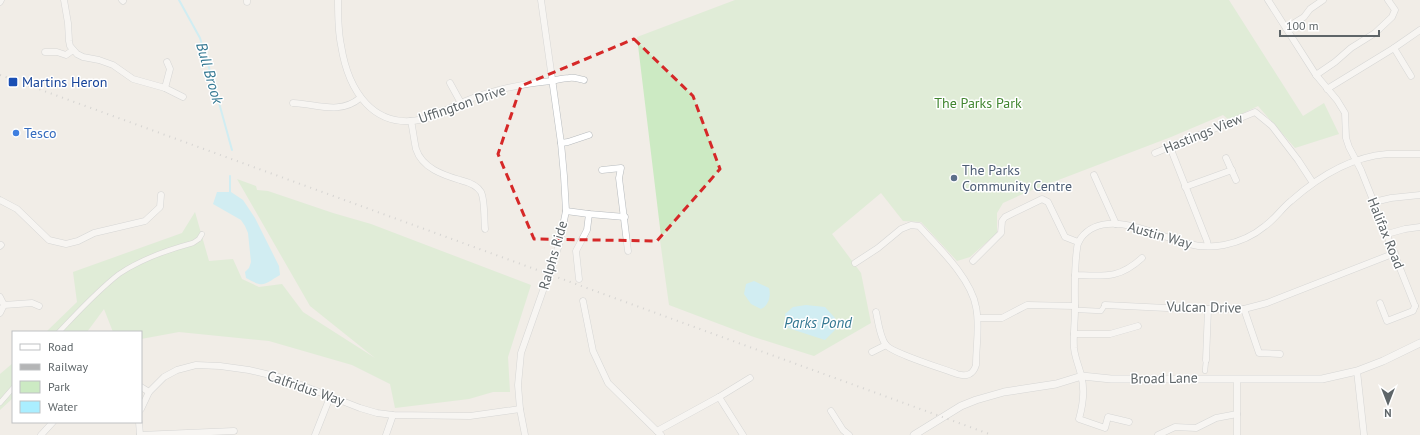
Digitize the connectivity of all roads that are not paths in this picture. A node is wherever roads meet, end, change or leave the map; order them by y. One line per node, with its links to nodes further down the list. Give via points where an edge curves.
1 (64, 0): 10 (street, via 69,42)
2 (338, 0): 21 (street, Uffington Drive, via 340,46 349,76)
3 (541, 0): 16 (street, Ralphs Ride)
4 (1268, 0): 7 (street, Halifax Road)
5 (1323, 0): 7 (street, via 1304,17)
6 (1388, 0): 13 (street, via 1395,10 1392,17 1375,33)
7 (1286, 28): 13 (street, Halifax Road)
8 (1420, 30): 9 (street)
9 (1394, 48): 14 (street); 19 (street)
10 (73, 50): 11 (street, via 66,55); 18 (street, via 83,57 113,66 133,79)
11 (45, 52)
12 (167, 62): 18 (street, via 170,69)
13 (1316, 75): 19 (street, Halifax Road)
14 (1411, 76)
15 (584, 80): 16 (street, Uffington Drive, via 570,78)
16 (553, 81): 22 (street, Uffington Drive, via 502,88); 26 (street, Ralphs Ride)
17 (450, 83): 22 (street)
18 (165, 88): 20 (street)
19 (1327, 89): 31 (street, Halifax Road, via 1345,113 1346,138)
20 (183, 97)
21 (360, 98): 23 (street, via 342,108); 24 (street, Uffington Drive, via 382,116)
22 (461, 102): 24 (street, Uffington Drive, via 431,116)
23 (293, 103)
24 (411, 121): 47 (street, via 417,150 423,161 441,174 476,186 481,193)
25 (590, 135): 26 (street)
26 (561, 143): 42 (street, Ralphs Ride)
27 (1170, 147): 28 (street, Hastings View); 36 (street, Hastings View, via 1255,112 1272,126); 37 (street)
28 (1155, 153)
29 (1420, 154): 31 (street, Austin Way, via 1386,154)
30 (1226, 158): 33 (street)
31 (1355, 160): 36 (street, Austin Way); 41 (street, Halifax Road)
32 (602, 170): 44 (street, via 621,168)
33 (1232, 170): 35 (street); 37 (street)
34 (1094, 175): 45 (street)
35 (1236, 180)
36 (1313, 183): 51 (street, Austin Way, via 1266,226 1244,239)
37 (1185, 188): 51 (street)
38 (161, 195): 40 (street, via 160,207 145,220 94,233 66,244 49,240 17,209)
39 (1420, 195): 41 (street)
40 (0, 200)
41 (1374, 202): 49 (street, Halifax Road)
42 (566, 211): 43 (street); 92 (street, Ralphs Ride, via 559,245 522,353 518,385)
43 (589, 214): 44 (street); 58 (street, via 587,230 576,251)
44 (625, 217): 52 (street)
45 (1116, 224): 50 (street, Austin Way, via 1095,227); 51 (street, Austin Way, via 1190,245)
46 (1420, 227): 49 (street)
47 (485, 229)
48 (202, 234): 73 (street, via 193,243 149,258 120,274 97,293)
49 (1387, 234): 53 (street, Halifax Road)
50 (1078, 242): 55 (street, via 1065,237 1048,202 1042,199 1005,216 1002,220 1001,233); 57 (street)
51 (1208, 246)
52 (628, 251)
53 (1395, 253): 65 (street, Halifax Road); 68 (street, Vulcan Drive, via 1267,303)
54 (1142, 258): 57 (street, via 1115,275)
55 (973, 261)
56 (855, 263): 71 (street, via 901,229 911,225 919,226 971,289)
57 (1076, 276): 66 (street)
58 (579, 279)
59 (0, 297): 62 (street)
60 (583, 301): 100 (street, via 593,351 608,383)
61 (1380, 303): 65 (street, via 1387,321)
62 (4, 305): 64 (street, via 32,303); 70 (street)
63 (1105, 305): 66 (street, Vulcan Drive, via 1101,311); 67 (street, Vulcan Drive)
64 (39, 306)
65 (1418, 306)
66 (1077, 308): 71 (street, via 1027,305 1002,318); 74 (street)
67 (1208, 309): 68 (street, Vulcan Drive); 79 (street)
68 (1244, 309): 78 (street, via 1259,353)
69 (876, 312): 76 (street)
70 (0, 313)
71 (978, 318): 76 (street, via 976,365 969,374 962,376 898,353)
72 (1138, 326): 74 (street, via 1110,334)
73 (60, 331)
74 (1074, 334): 82 (street, via 1075,354)
75 (1420, 344): 81 (street, Broad Lane)
76 (886, 345): 77 (street)
77 (872, 352)
78 (1280, 354)
79 (1206, 360): 80 (street)
80 (1205, 371)
81 (1357, 371): 84 (street, Broad Lane, via 1322,379); 111 (street)
82 (1082, 376): 84 (street, Broad Lane, via 1111,379); 96 (street, via 1083,405 1079,419 1105,428 1108,417); 108 (street, Broad Lane, via 1056,384 1004,392 976,400 961,406)
83 (750, 378): 89 (street)
84 (1238, 379): 94 (street)
85 (142, 388): 87 (street)
86 (12, 389): 90 (street)
87 (149, 392): 88 (street, Calfridus Way, via 177,370 196,365 249,370 283,378); 91 (street, Calfridus Way)
88 (330, 397): 95 (street, Calfridus Way, via 377,413); 103 (street)
89 (719, 397): 100 (street); 106 (street)
90 (0, 403)
91 (142, 407)
92 (520, 409): 95 (street, Calfridus Way, via 470,416); 105 (street, Ralphs Ride)
93 (831, 411): 107 (street, via 842,430)
94 (1237, 414): 109 (street, via 1216,418 1196,428 1175,427); 110 (street)
95 (393, 415): 104 (street)
96 (1129, 422)
97 (52, 423): 101 (street)
98 (139, 423): 102 (street)
99 (234, 431): 102 (street)
100 (659, 433)
101 (41, 435)
102 (140, 435)
103 (315, 435)
104 (386, 435)
105 (525, 435)
106 (743, 435)
107 (849, 435)
108 (914, 435)
109 (1158, 435)
110 (1237, 435)
111 (1364, 435)

